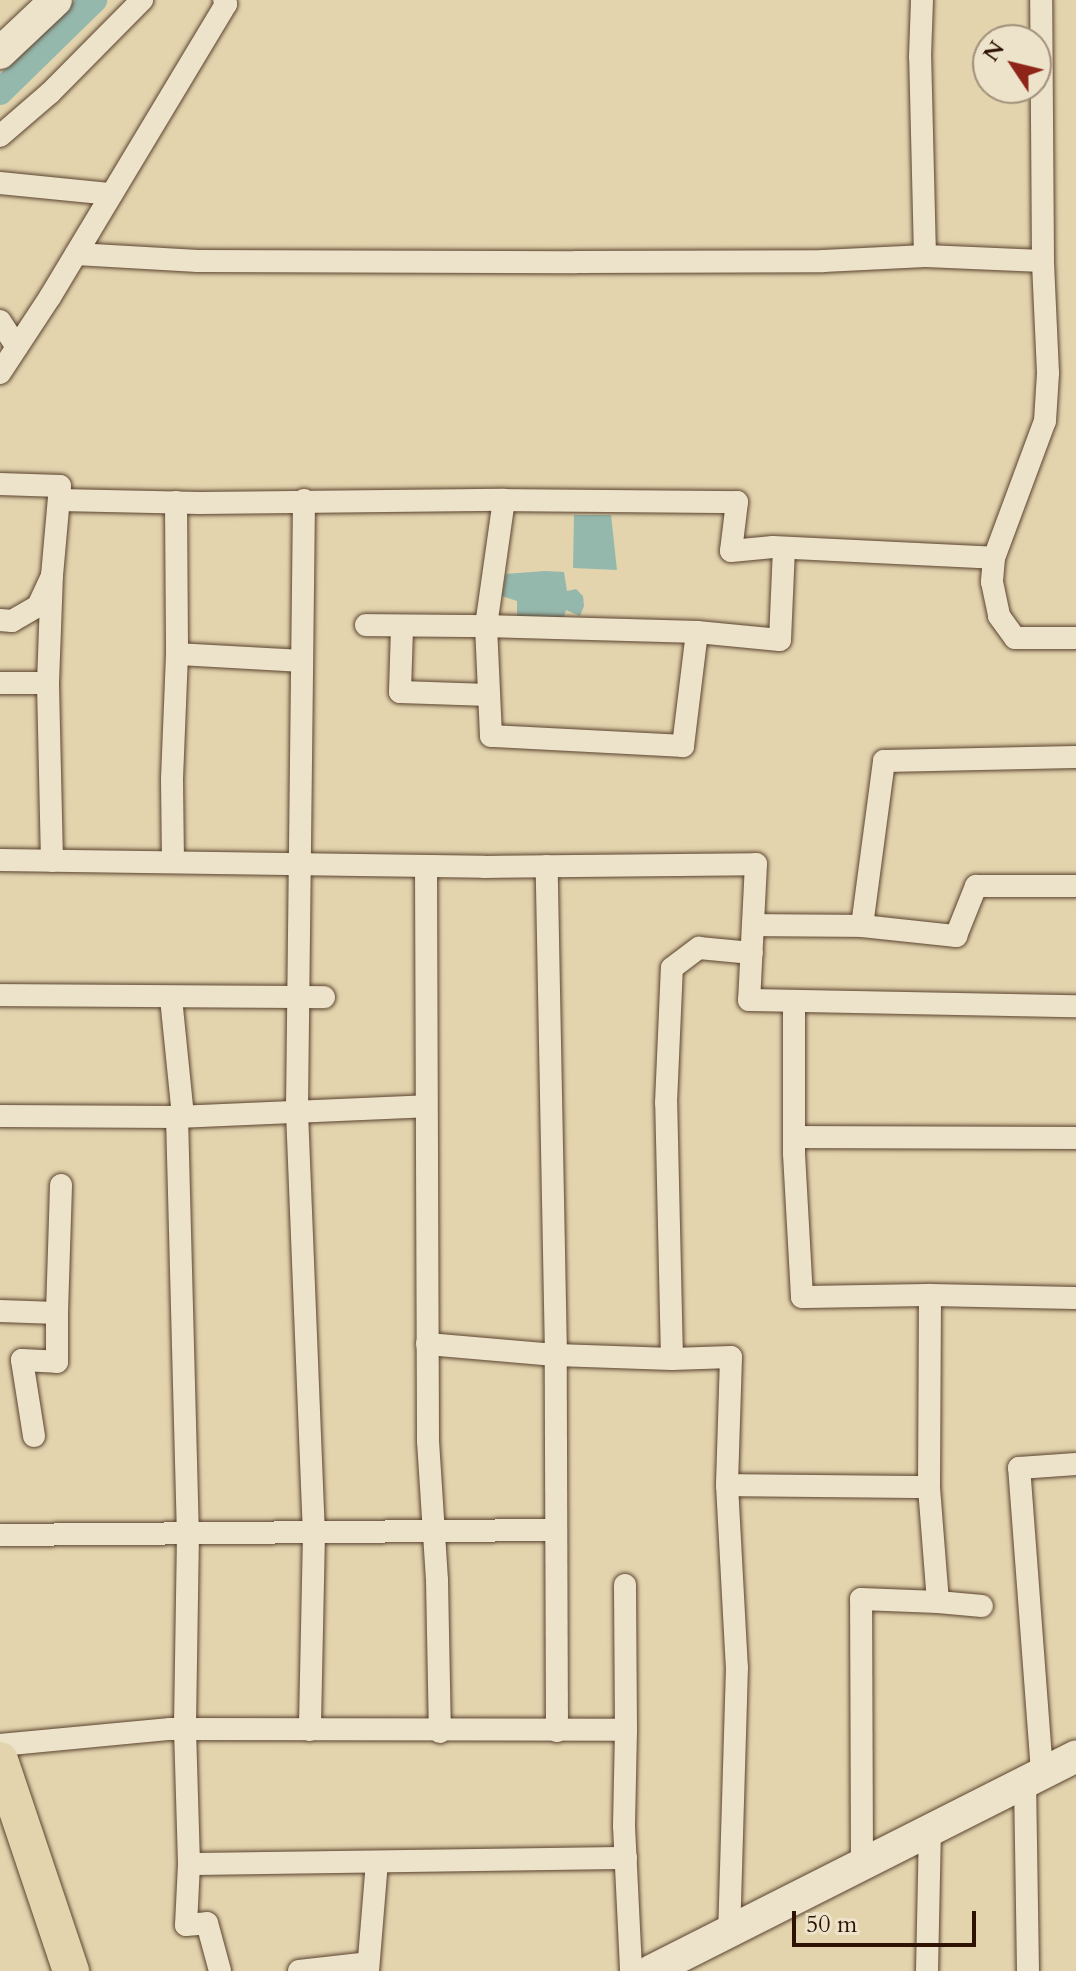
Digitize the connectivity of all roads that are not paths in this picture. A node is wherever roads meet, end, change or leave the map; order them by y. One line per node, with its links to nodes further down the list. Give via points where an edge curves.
1 (56, 0): 6 (main road)
2 (142, 0): 7 (street)
3 (922, 0): 11 (street)
4 (1041, 0): 12 (street)
5 (227, 1): 9 (street)
6 (0, 53)
7 (0, 136)
8 (0, 183): 9 (street)
9 (111, 194): 10 (street)
10 (76, 254): 11 (street, via 198,261 576,262); 14 (street)
11 (925, 256): 12 (street)
12 (1043, 261): 22 (street, via 1045,421)
13 (0, 321): 14 (street)
14 (17, 347): 15 (street)
15 (0, 373)
16 (0, 484): 17 (street, via 60,486)
17 (59, 500): 20 (street); 23 (street)
18 (304, 500): 19 (street); 20 (street); 31 (street)
19 (504, 500): 21 (street, via 737,502 731,551); 26 (street)
20 (176, 502): 30 (street)
21 (784, 548): 22 (street); 28 (street, via 780,640)
22 (994, 558): 29 (street, via 992,582 999,616 1015,638)
23 (52, 576): 24 (street, via 38,606 12,621); 33 (street)
24 (0, 620)
25 (366, 625): 27 (street)
26 (486, 626): 27 (street); 28 (street); 34 (street)
27 (402, 628): 34 (street, via 400,692)
28 (697, 632): 34 (street, via 683,746 491,736)
29 (1076, 638)
30 (177, 654): 31 (street); 38 (street)
31 (301, 661): 39 (street)
32 (0, 683): 33 (street)
33 (48, 683): 37 (street)
34 (489, 695)
35 (1076, 757): 44 (street, via 884,761)
36 (0, 860): 37 (street)
37 (52, 861): 38 (street)
38 (173, 862): 39 (street)
39 (297, 864): 40 (street); 49 (street)
40 (426, 866): 41 (street); 52 (street)
41 (547, 866): 43 (street, via 756,864); 64 (street)
42 (1076, 886): 44 (street, via 976,886 956,936)
43 (753, 925): 44 (street); 45 (street)
44 (862, 926)
45 (752, 953): 50 (street, via 749,1000); 65 (street, via 699,948 672,968 666,1103)
46 (0, 995): 48 (street)
47 (324, 997): 49 (street)
48 (171, 998): 49 (street); 55 (street)
49 (298, 998): 53 (street)
50 (794, 1001): 51 (street); 56 (street)
51 (1076, 1006)
52 (426, 1106): 53 (street); 63 (street)
53 (297, 1112): 55 (street); 72 (street)
54 (0, 1116): 55 (street)
55 (180, 1117): 73 (street)
56 (794, 1137): 57 (street); 59 (street, via 802,1297)
57 (1076, 1138)
58 (61, 1185): 62 (street)
59 (930, 1295): 60 (street); 69 (street)
60 (1076, 1298)
61 (0, 1311): 62 (street)
62 (57, 1313): 66 (street, via 57,1362 22,1360)
63 (427, 1344): 64 (street); 71 (street)
64 (556, 1355): 65 (street); 70 (street)
65 (672, 1359): 68 (street, via 731,1357)
66 (34, 1436)
67 (1076, 1464): 86 (street, via 1019,1468)
68 (727, 1485): 69 (street); 92 (street, via 737,1667)
69 (929, 1487): 76 (street)
70 (556, 1530): 71 (street); 81 (street)
71 (434, 1532): 72 (street); 82 (street)
72 (314, 1533): 73 (street); 79 (street)
73 (188, 1534): 74 (street); 78 (street)
74 (0, 1535)
75 (625, 1585): 80 (street)
76 (938, 1602): 77 (street); 90 (street, via 861,1599)
77 (982, 1606)
78 (185, 1729): 79 (street); 83 (street); 91 (street)
79 (310, 1730): 82 (street)
80 (626, 1730): 81 (street); 88 (street)
81 (557, 1731): 82 (street)
82 (440, 1732)
83 (0, 1745)
84 (1076, 1756): 86 (main road)
85 (0, 1760): 94 (main road)
86 (1034, 1776): 87 (main road); 100 (street)
87 (930, 1828): 90 (main road); 99 (street)
88 (626, 1858): 89 (street); 97 (street)
89 (377, 1862): 91 (street); 93 (street)
90 (862, 1863): 92 (main road)
91 (189, 1864): 95 (street, via 186,1925 207,1923)
92 (729, 1929): 98 (main road)
93 (368, 1967): 96 (street)
94 (71, 1971)
95 (220, 1971)
96 (299, 1971)
97 (631, 1971)
98 (651, 1971)
99 (927, 1971)
100 (1028, 1971)

